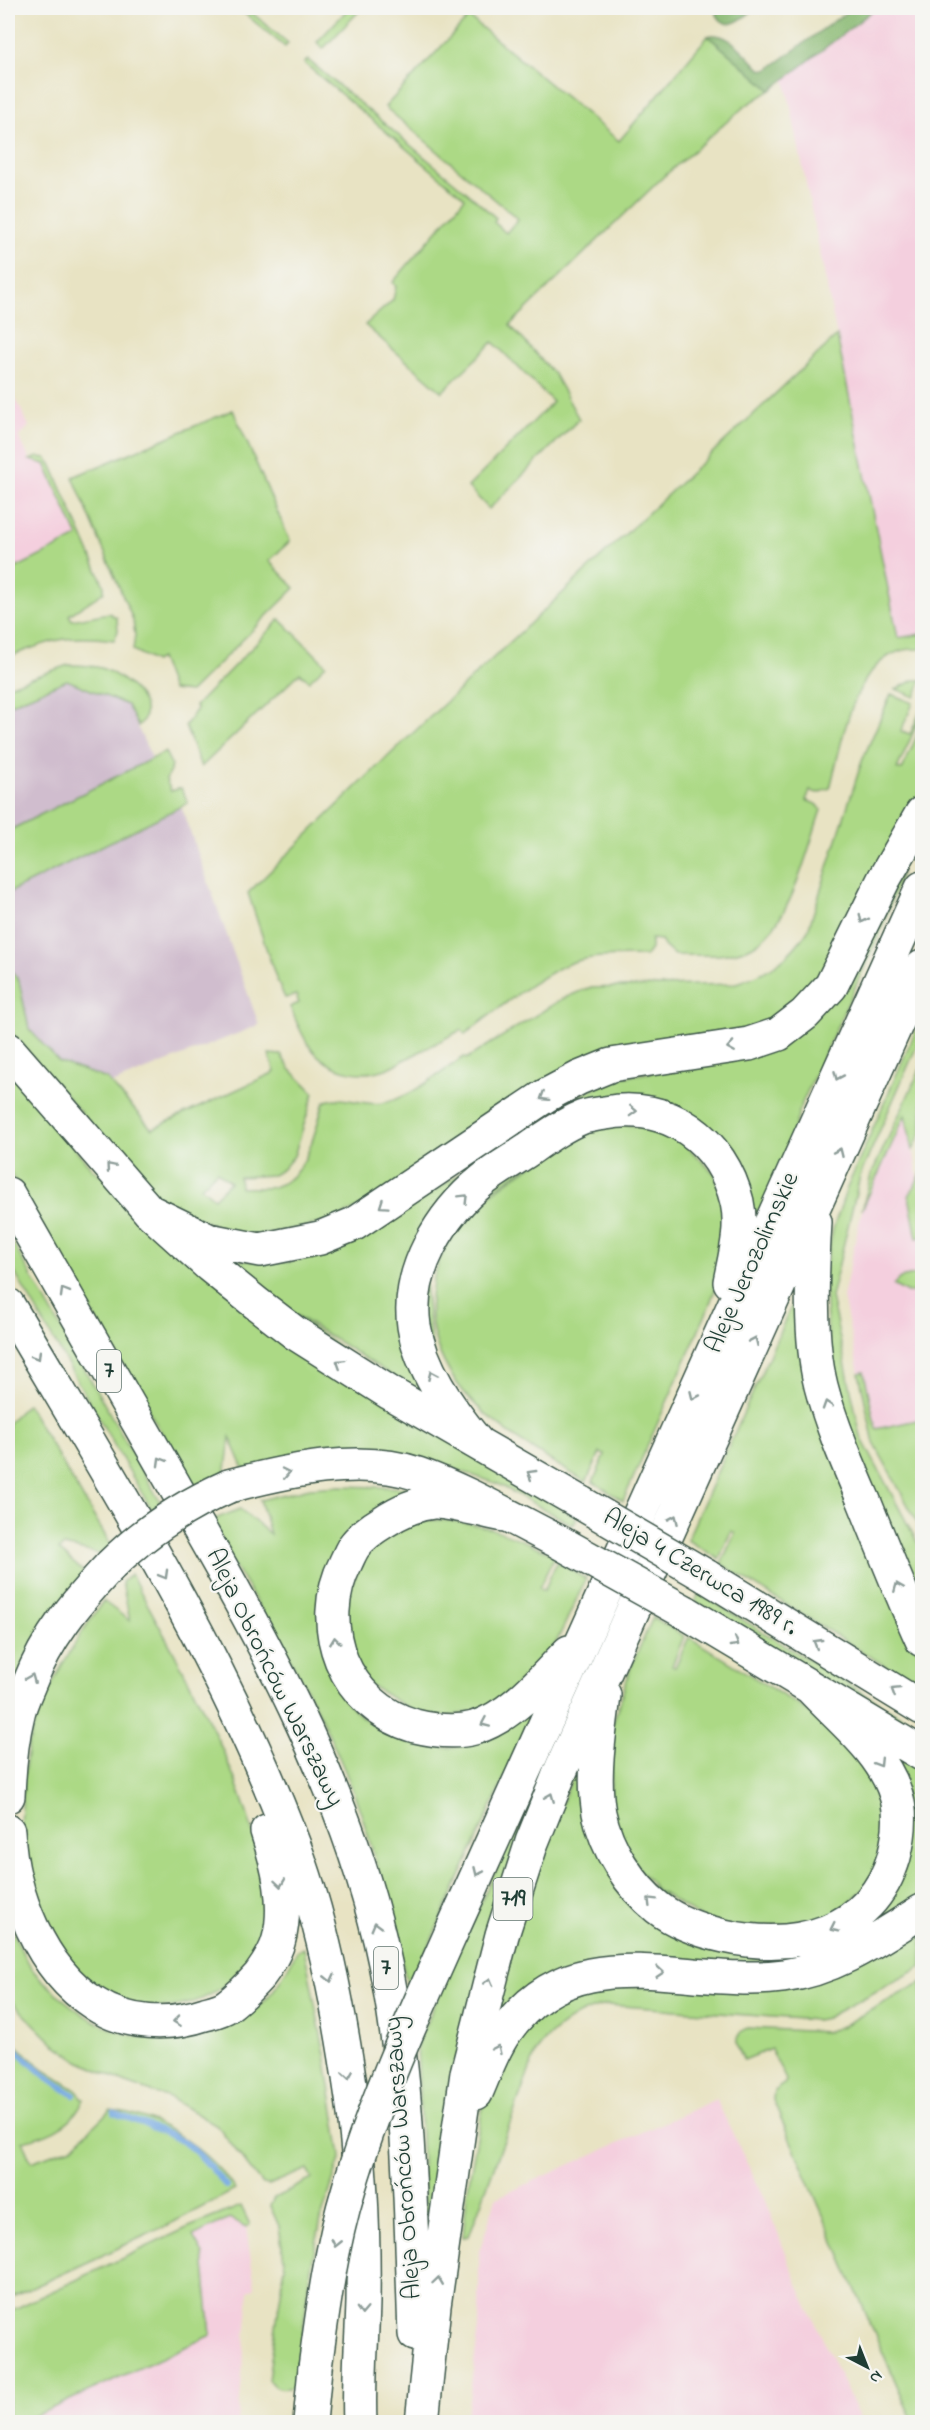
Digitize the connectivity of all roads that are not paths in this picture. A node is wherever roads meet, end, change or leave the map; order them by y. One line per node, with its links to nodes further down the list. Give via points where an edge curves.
1 (922, 813): 9 (main road, one-way to 9, via 831,986 779,1034 749,1044 611,1065 579,1078 545,1096 354,1224 320,1238 260,1250 208,1240)
2 (922, 827): 5 (main road, via 878,946)
3 (922, 888): 5 (main road, Aleje Jerozolimskie / 719)
4 (922, 967): 8 (main road, Aleje Jerozolimskie / 719, one-way to 4)
5 (862, 1023): 11 (main road, Aleje Jerozolimskie / 719, one-way to 11)
6 (8, 1049): 9 (main road, Aleja 4 Czerwca 1989 r., one-way to 6)
7 (8, 1194): 29 (main road, Aleja Obrońców Warszawy / 7, one-way to 7, via 403,2084 394,2007 359,1864 296,1711 248,1617)
8 (815, 1206): 15 (main road, one-way to 8, via 857,1485 821,1386 816,1358); 16 (main road, Aleje Jerozolimskie / 719, one-way to 8)
9 (149, 1211): 12 (main road, Aleja 4 Czerwca 1989 r., one-way to 9, via 295,1333 210,1266)
10 (8, 1305): 19 (main road, Aleja Obrońców Warszawy / 7, one-way to 19, via 167,1580)
11 (717, 1342): 12 (main road, one-way to 11, via 452,1412 421,1351 414,1326 414,1290 422,1262 455,1207 483,1180 583,1117 619,1110 651,1112 680,1124 708,1145 728,1174 737,1203 739,1236); 14 (main road, Aleje Jerozolimskie / 719, one-way to 14)
12 (476, 1441): 18 (main road, Aleja 4 Czerwca 1989 r., one-way to 12, bridge)
13 (505, 1515): 14 (main road, one-way to 13, via 514,1707 472,1728 429,1730 397,1721 370,1703 351,1679 336,1651 332,1615 336,1580 354,1545 401,1510 434,1502); 17 (main road, Aleja 4 Czerwca 1989 r., one-way to 17, bridge, via 685,1612); 21 (main road, one-way to 13, bridge, via 10,1752 18,1712 37,1664 81,1596 132,1543 165,1519 229,1486 328,1467 383,1467 417,1474)
14 (583, 1637): 25 (main road, 719, one-way to 25, bridge, via 395,2059 364,2142 334,2249)
15 (922, 1640)
16 (607, 1668): 17 (main road, one-way to 16, via 878,1759 896,1795 900,1837 878,1892 859,1912 808,1939 756,1942 708,1932 658,1908 619,1864 600,1813 597,1783); 24 (main road, 719, one-way to 16, via 467,2073 502,1935 532,1842)
17 (812, 1689): 20 (main road, Aleja 4 Czerwca 1989 r.)
18 (922, 1708)
19 (242, 1725): 22 (main road, one-way to 22, via 257,1803 276,1859 283,1908 279,1940 269,1964 249,1988 225,2007 190,2019 162,2023 122,2017 95,2004 67,1981 40,1944 14,1882); 26 (main road, Aleja Obrońców Warszawy / 7, one-way to 26, via 289,1831 321,1937 339,2017 359,2176 363,2300)
20 (922, 1754)
21 (8, 1796)
22 (8, 1831)
23 (922, 1911): 24 (main road, one-way to 23, via 505,2032 539,1997 559,1985 582,1976 634,1970 762,1978 807,1971 867,1946)
24 (458, 2142): 29 (main road, 719, one-way to 24)
25 (315, 2368): 27 (main road); 28 (main road, 719)
26 (358, 2416)
27 (310, 2422)
28 (315, 2422)
29 (420, 2422)

